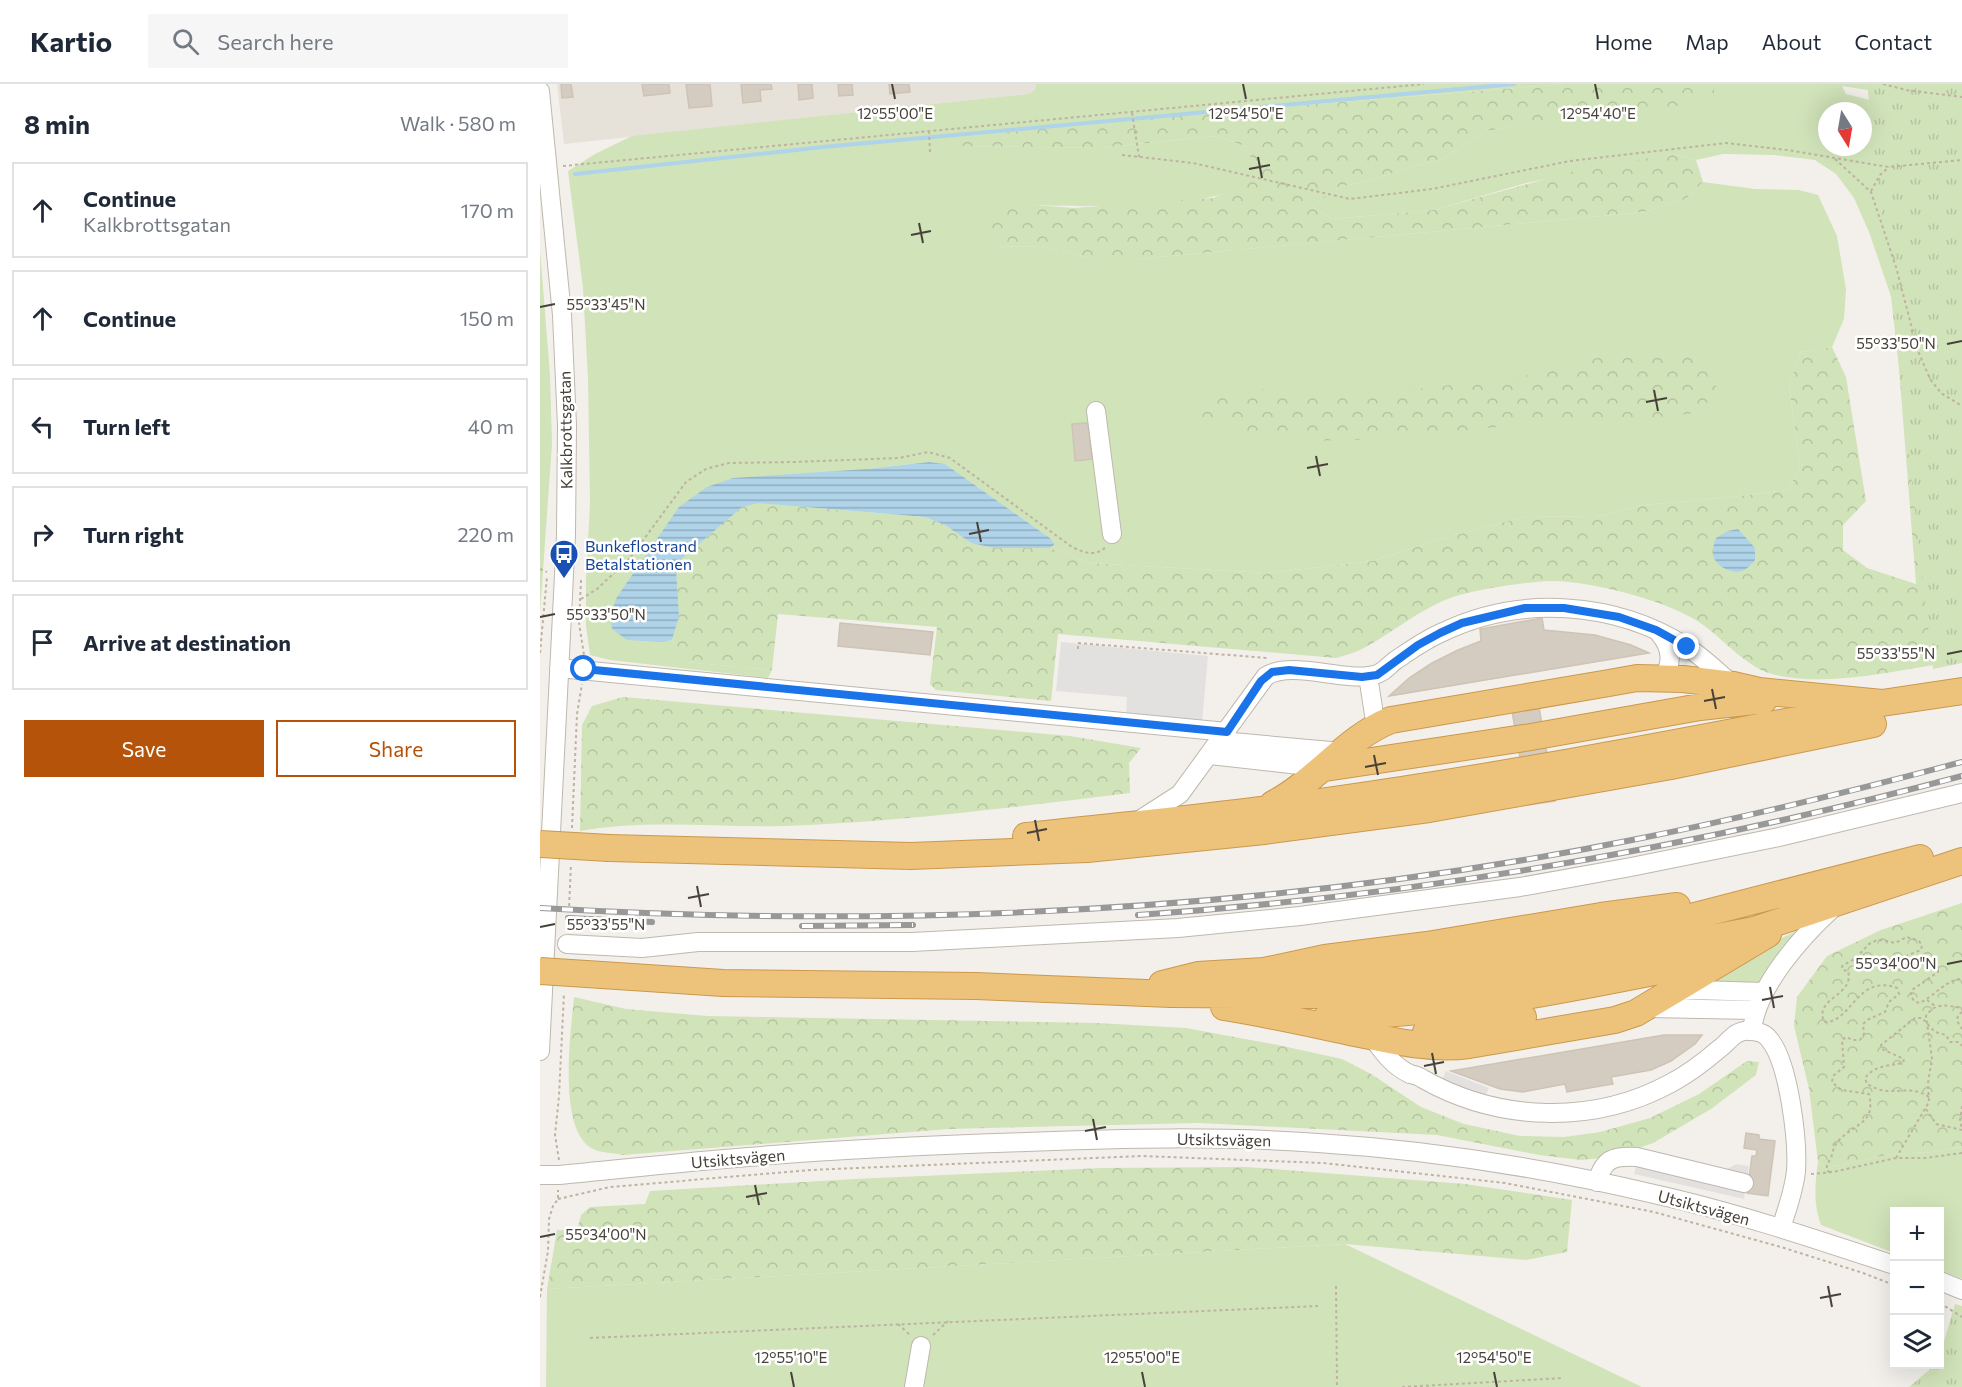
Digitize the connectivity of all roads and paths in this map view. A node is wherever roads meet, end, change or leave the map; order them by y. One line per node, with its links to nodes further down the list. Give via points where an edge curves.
1 (1424, 84): 5 (path)
2 (1883, 84): 4 (path)
3 (540, 91): 27 (street, Kalkbrottsgatan, via 562,315 567,425)
4 (1962, 97)
5 (1132, 114): 6 (path); 9 (path)
6 (929, 131): 7 (path); 12 (path)
7 (930, 153)
8 (1122, 155): 9 (path)
9 (1140, 157): 10 (path, via 1193,163 1350,199 1432,189 1570,161 1726,143)
10 (1834, 157): 13 (path); 14 (path)
11 (1962, 160): 13 (path)
12 (560, 166)
13 (1889, 167): 14 (path)
14 (1871, 192): 15 (path, via 1918,351 1941,393)
15 (1962, 406)
16 (1096, 411): 17 (street)
17 (1112, 534): 21 (path, via 1109,545 1099,553 1086,554 950,458 928,452 899,458 729,463 706,469 686,482 630,558 597,590)
18 (548, 565): 20 (path)
19 (540, 569): 20 (path)
20 (547, 572): 22 (path)
21 (580, 599)
22 (542, 608): 25 (path)
23 (1656, 630): 28 (street, via 1591,611 1525,608 1462,623 1418,645 1377,675); 29 (street, via 1670,651); 31 (street, via 1687,647)
24 (1078, 649): 26 (path, via 1078,643)
25 (540, 654)
26 (1274, 658)
27 (559, 668): 37 (street, via 925,702); 74 (street, Kalkbrottsgatan)
28 (1368, 676): 37 (street, via 1272,672 1261,681); 38 (street)
29 (1663, 677): 30 (highway); 38 (highway, via 1391,720)
30 (1706, 682): 31 (highway); 38 (highway)
31 (1733, 685): 33 (highway)
32 (1962, 691): 36 (highway)
33 (1759, 692): 34 (highway); 38 (highway, via 1696,697 1529,726)
34 (1812, 698): 36 (highway); 39 (highway, via 1700,706)
35 (1962, 698): 36 (highway)
36 (1878, 713): 39 (highway, via 1760,709); 40 (highway, via 1737,721); 43 (highway, via 1547,766); 43 (highway, via 1795,748 1542,801 1431,820)
37 (1219, 743): 38 (street); 44 (street, via 1180,794)
38 (1350, 746): 39 (highway); 42 (highway)
39 (1468, 752): 40 (highway)
40 (1441, 771): 42 (highway)
41 (1962, 793): 52 (street, via 1779,837 1630,867 1520,887 1300,916 1178,928 912,942 698,942 642,948)
42 (1289, 795): 43 (highway)
43 (1263, 821): 44 (highway); 47 (highway, via 1088,849 911,856)
44 (1133, 824): 47 (highway, via 959,843)
45 (540, 844): 47 (highway, bridge)
46 (1962, 847): 57 (highway, via 1792,890 1572,932 1354,964)
47 (746, 852)
48 (1962, 861): 49 (highway)
49 (1842, 900): 50 (highway); 60 (street, via 1800,941)
50 (1801, 915): 51 (highway); 57 (highway, via 1754,930 1459,984 1356,994)
51 (1757, 940): 53 (highway); 57 (highway, via 1569,976 1399,1002 1327,1005)
52 (567, 944)
53 (1729, 957): 55 (highway); 66 (highway, via 1436,1010)
54 (540, 971): 59 (highway, bridge, via 723,983)
55 (1704, 973): 58 (highway); 68 (highway, via 1447,1018)
56 (1962, 979): 61 (path, via 1941,988)
57 (1265, 983): 59 (highway, via 1198,975)
58 (1675, 991): 60 (street); 63 (highway); 72 (highway)
59 (1114, 992): 66 (highway)
60 (1764, 992): 64 (street)
61 (1927, 1000): 62 (path); 81 (path, via 1914,1001 1912,990 1938,972 1938,967 1916,962 1906,970 1898,969 1905,956 1921,950 1922,945 1907,938 1894,943 1882,940 1869,944 1842,966 1848,970 1849,978 1841,992 1823,1006 1821,1014 1824,1022 1831,1022 1843,1016 1865,991 1890,985 1897,988 1899,994 1885,1012 1863,1024 1860,1040 1842,1040 1844,1067 1832,1082 1841,1090 1869,1094 1870,1112 1866,1120 1836,1142 1826,1165 1830,1172)
62 (1935, 1006): 65 (path); 67 (path, via 1926,1016)
63 (1647, 1008): 64 (street); 72 (highway, via 1615,1020 1469,1045)
64 (1755, 1010): 70 (street)
65 (1962, 1010): 69 (path, via 1957,1021)
66 (1285, 1017): 68 (highway)
67 (1926, 1023): 73 (path, via 1935,1032 1946,1035 1950,1042); 76 (path, via 1932,1058); 76 (path, via 1915,1018 1881,1045 1904,1059 1903,1063 1881,1066 1865,1078 1867,1084 1882,1091 1902,1089)
68 (1328, 1027): 71 (highway)
69 (1962, 1029)
70 (1752, 1031): 75 (street, via 1735,1034 1703,1062 1668,1084 1635,1099 1597,1109 1550,1113 1505,1109 1467,1099); 85 (street, via 1766,1036 1774,1046 1791,1109 1796,1169)
71 (1372, 1036): 72 (highway); 75 (street, via 1393,1062)
72 (1431, 1038): 75 (street, via 1415,1064)
73 (1962, 1046)
74 (540, 1051)
75 (1418, 1076)
76 (1929, 1097): 78 (path)
77 (1962, 1106): 79 (path)
78 (1926, 1109): 79 (path, via 1936,1124); 81 (path)
79 (1962, 1130)
80 (1962, 1153): 81 (path)
81 (1896, 1158)
82 (540, 1175): 83 (street, Utsiktsvägen, via 927,1145 1151,1138 1367,1147)
83 (1597, 1182): 84 (street, via 1609,1160 1628,1156); 85 (street, Utsiktsvägen)
84 (1744, 1183)
85 (1781, 1228): 86 (street, Utsiktsvägen)
86 (1890, 1264)
87 (1890, 1283): 91 (path, via 1781,1247 1654,1212 1505,1183 1323,1162 1142,1156 811,1170 610,1187 558,1199 549,1220)
88 (1944, 1283): 90 (street)
89 (1336, 1286): 99 (path)
90 (1962, 1290)
91 (540, 1297)
92 (1318, 1306): 95 (path)
93 (1944, 1306): 94 (path)
94 (1962, 1317)
95 (591, 1338)
96 (921, 1346): 98 (street)
97 (1563, 1378): 100 (path)
98 (914, 1387)
99 (1337, 1387)
100 (1402, 1387)

